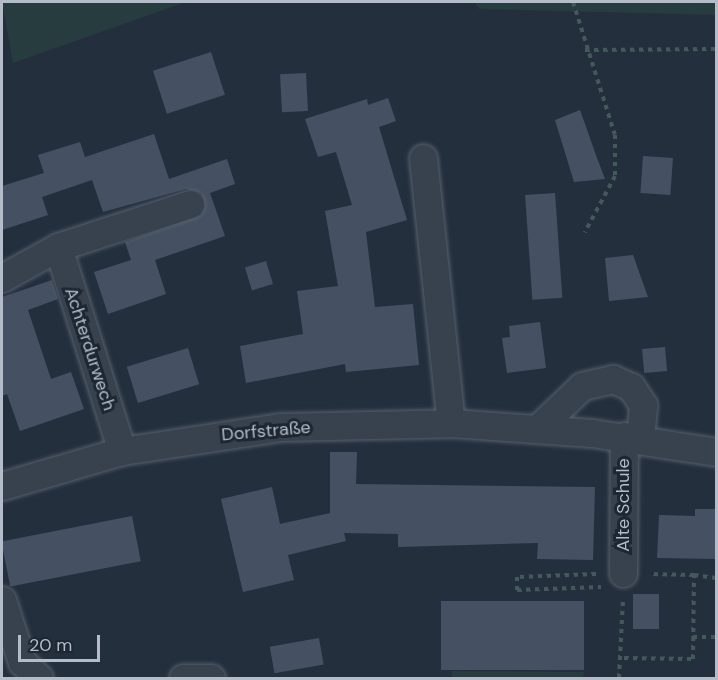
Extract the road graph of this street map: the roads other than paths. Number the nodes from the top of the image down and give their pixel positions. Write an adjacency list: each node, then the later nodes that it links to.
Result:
1 (423, 158): 5 (street)
2 (190, 204): 3 (street)
3 (58, 248): 4 (street); 8 (street, Achterdurwech)
4 (2, 278)
5 (451, 423): 6 (street, Dorfstraße); 8 (street, Dorfstraße)
6 (537, 429): 7 (street, Dorfstraße); 7 (street)
7 (632, 437): 9 (street, Dorfstraße); 11 (street, Alte Schule)
8 (122, 451): 10 (street, Dorfstraße)
9 (717, 452)
10 (2, 486)
11 (623, 579)
12 (2, 600): 13 (street)
13 (39, 678)

